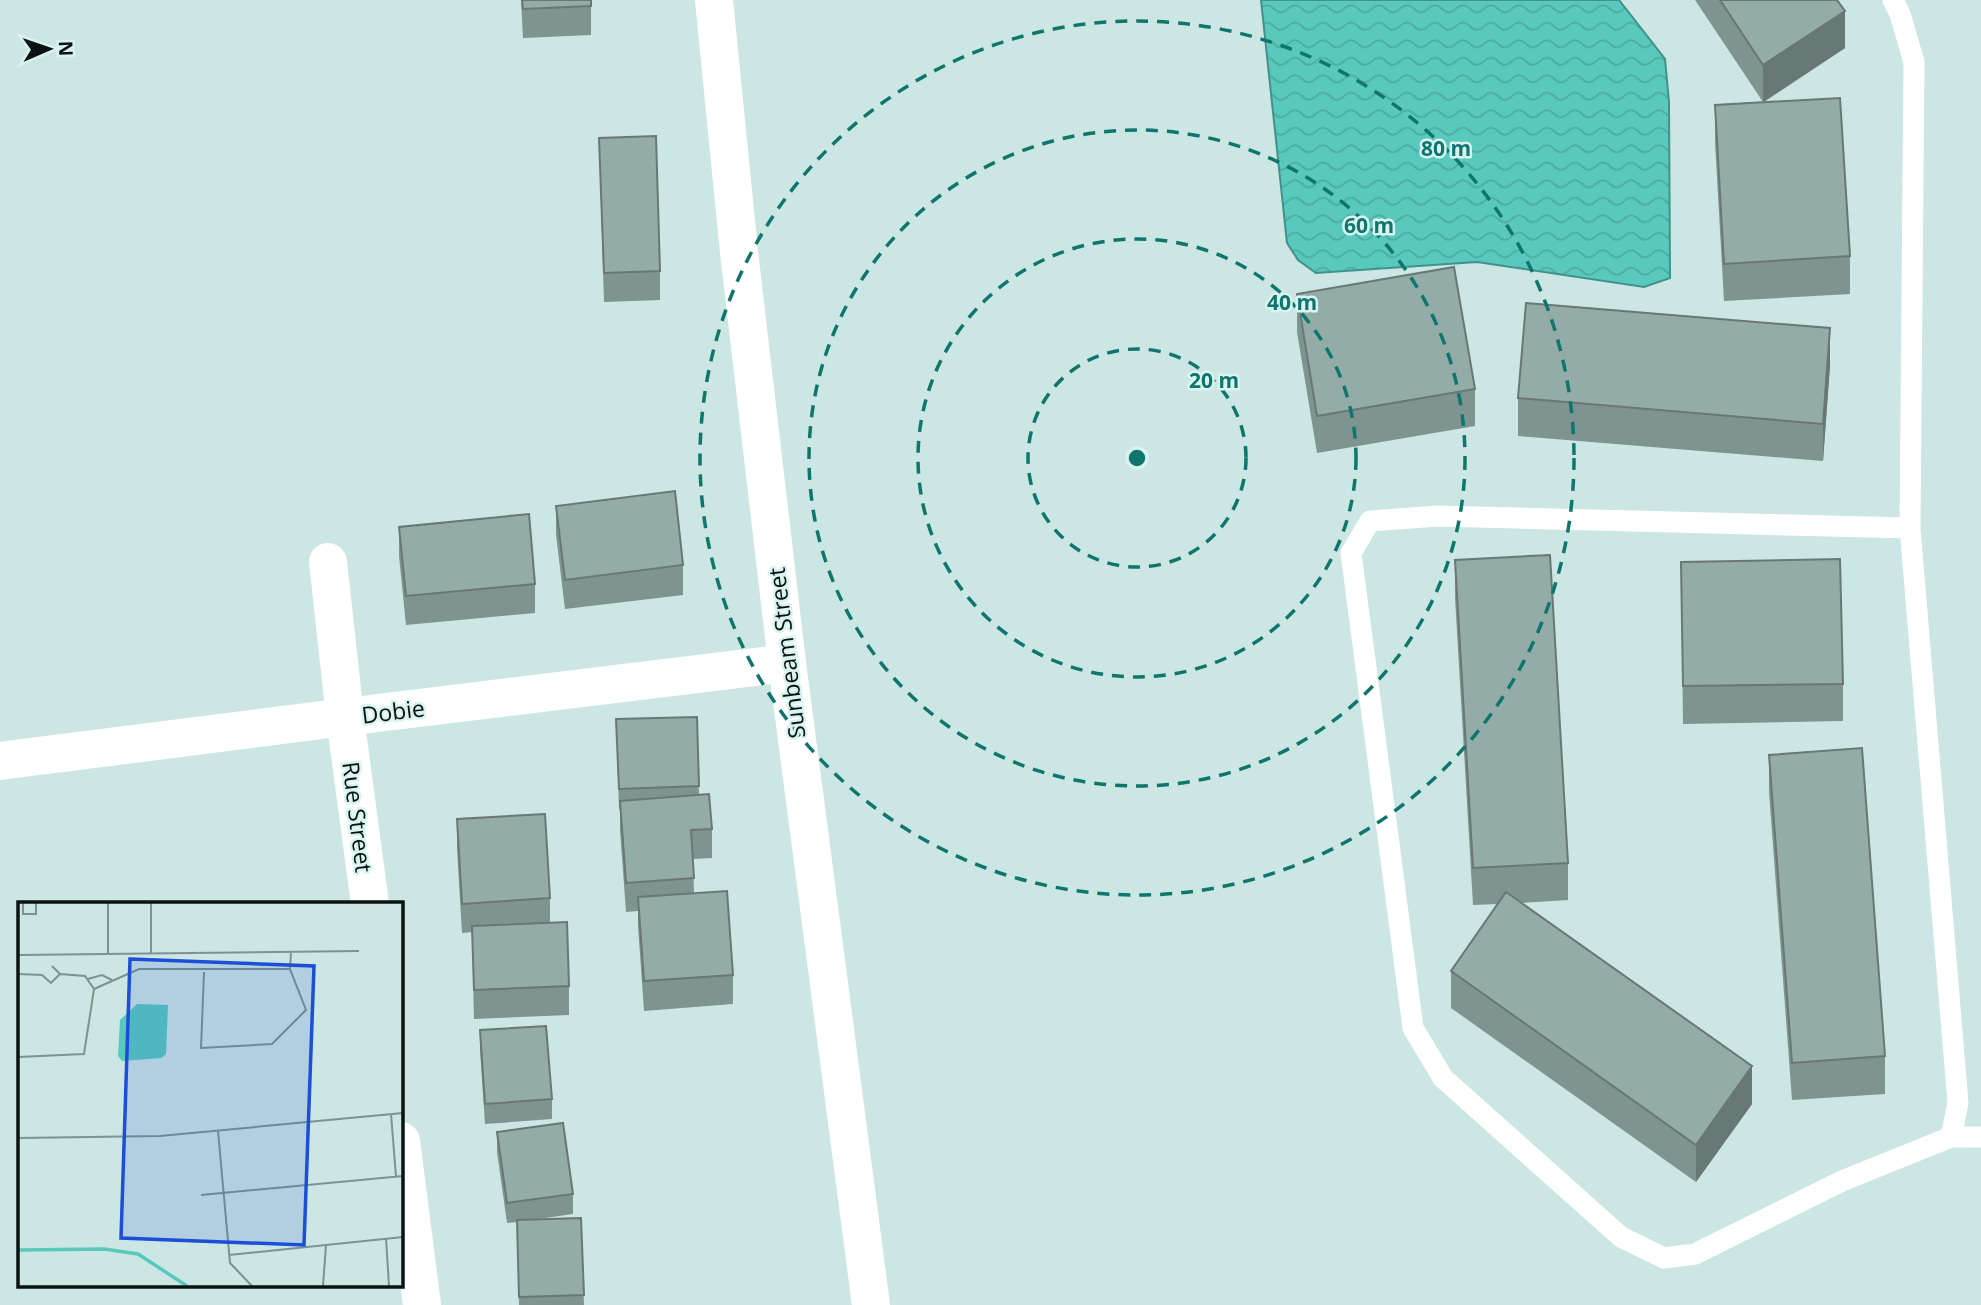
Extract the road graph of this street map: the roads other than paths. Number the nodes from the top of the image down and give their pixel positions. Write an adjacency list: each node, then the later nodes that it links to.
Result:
1 (714, 0): 5 (street, Sunbeam Street)
2 (1893, 0): 3 (lane)
3 (1910, 528): 9 (lane); 9 (lane)
4 (328, 562): 6 (street, Rue Street)
5 (787, 663): 6 (street, Dobie); 13 (street, Sunbeam Street)
6 (345, 716): 7 (street, Dobie); 8 (street, Rue Street)
7 (0, 761)
8 (370, 902)
9 (1951, 1137): 10 (lane)
10 (1981, 1137)
11 (402, 1148): 12 (street)
12 (422, 1305)
13 (871, 1305)

